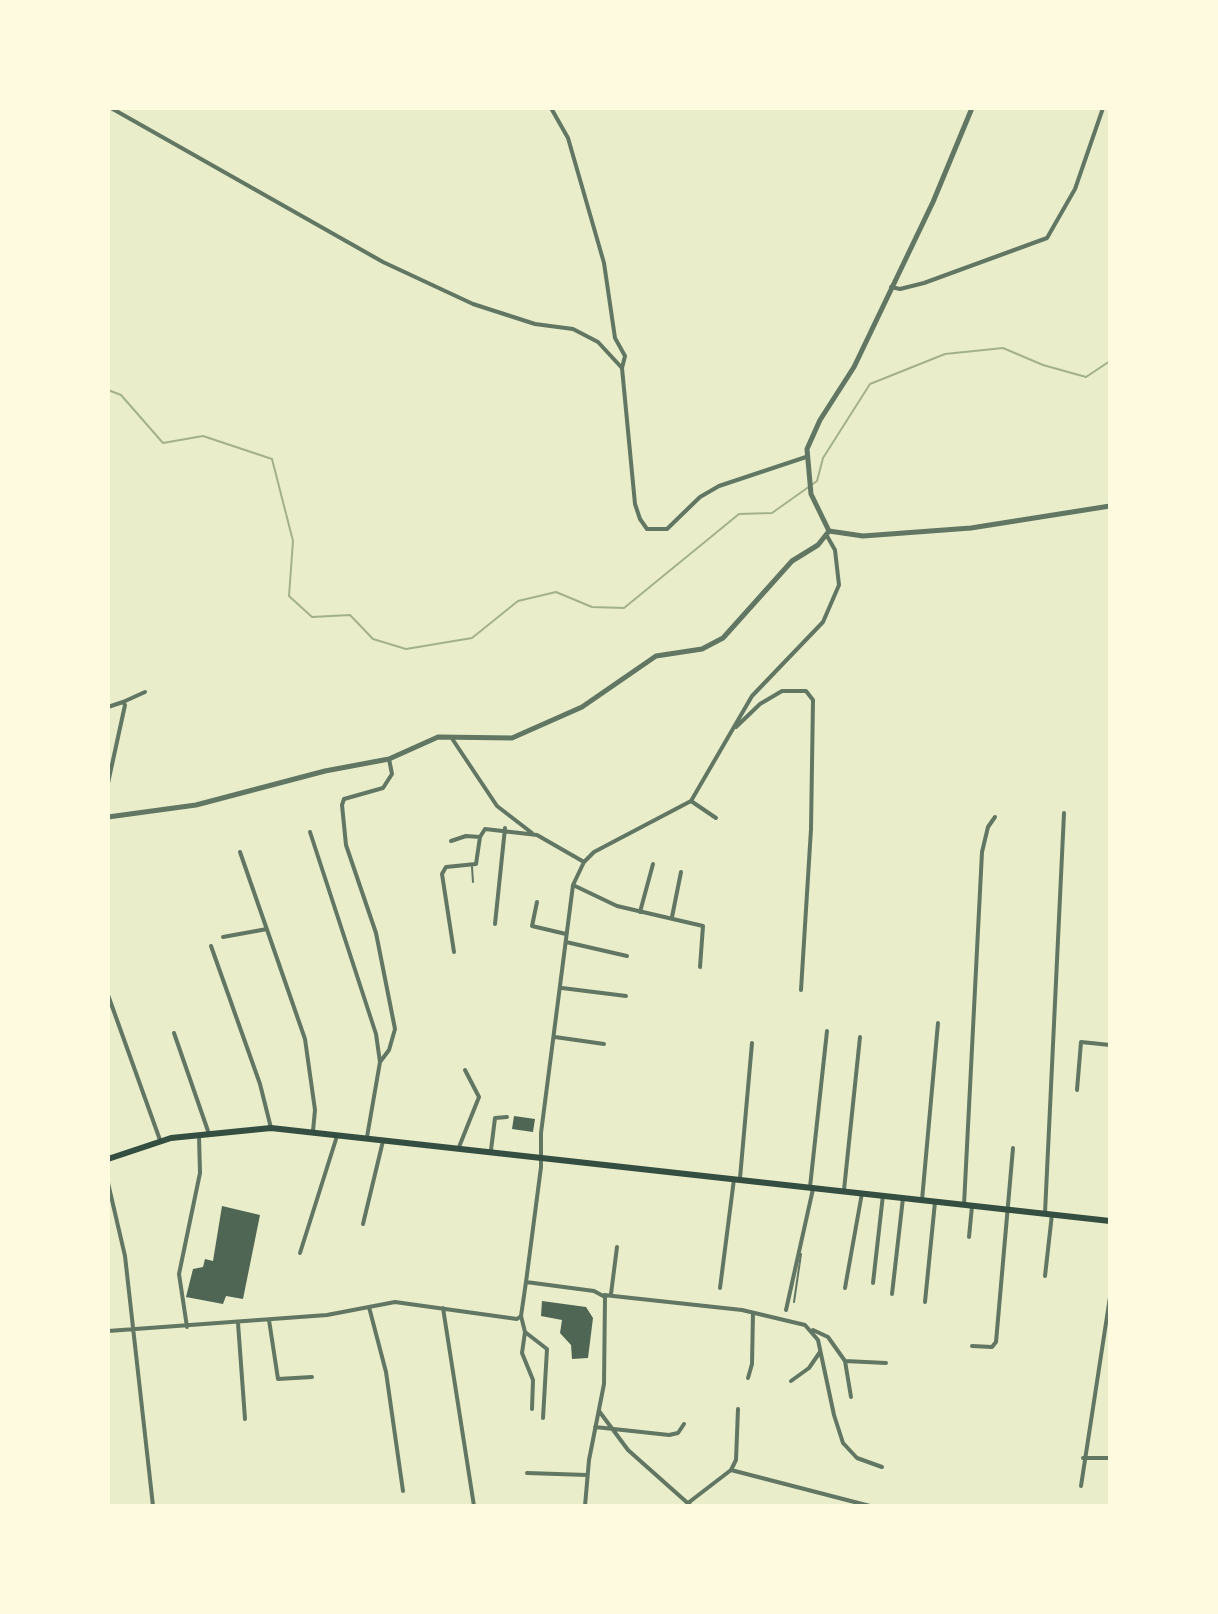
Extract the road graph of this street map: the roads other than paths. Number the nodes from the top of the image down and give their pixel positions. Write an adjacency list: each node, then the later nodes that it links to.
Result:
1 (111, 108): 6 (street)
2 (551, 108): 6 (street)
3 (972, 108): 5 (street)
4 (1103, 108): 5 (street)
5 (891, 287): 7 (street)
6 (622, 368): 7 (street)
7 (806, 460): 9 (street)
8 (1110, 506): 9 (street)
9 (828, 533): 13 (street); 14 (street)
10 (145, 692): 11 (street)
11 (123, 702): 12 (street); 16 (street)
12 (108, 707)
13 (735, 727): 17 (street); 47 (street)
14 (450, 735): 15 (street); 24 (street)
15 (389, 759): 19 (street); 58 (street)
16 (108, 783)
17 (691, 801): 21 (street); 28 (street)
18 (1064, 813): 86 (street)
19 (108, 817)
20 (995, 817): 84 (street)
21 (716, 818)
22 (505, 828): 24 (street); 25 (street); 37 (street)
23 (310, 832): 58 (street)
24 (532, 833): 28 (street)
25 (480, 837): 26 (street); 30 (street)
26 (451, 841)
27 (240, 852): 38 (street)
28 (584, 862): 33 (street)
29 (653, 864): 35 (street)
30 (472, 867): 32 (lane); 43 (street)
31 (681, 872): 36 (street)
32 (473, 882)
33 (573, 885): 35 (street); 39 (street)
34 (537, 902): 39 (street)
35 (640, 912): 36 (street)
36 (672, 918): 45 (street)
37 (495, 924)
38 (267, 929): 40 (street); 64 (street)
39 (566, 934): 41 (street)
40 (223, 937)
41 (566, 942): 44 (street); 46 (street)
42 (211, 946): 62 (street)
43 (454, 952)
44 (627, 956)
45 (700, 967)
46 (562, 988): 49 (street); 53 (street)
47 (801, 990)
48 (108, 995): 69 (street)
49 (626, 996)
50 (938, 1023): 82 (street)
51 (827, 1031): 77 (street)
52 (174, 1033): 63 (street)
53 (555, 1037): 56 (street); 73 (street)
54 (860, 1037): 78 (street)
55 (752, 1043): 75 (street)
56 (604, 1044)
57 (1110, 1045): 60 (street)
58 (380, 1062): 67 (street)
59 (465, 1070): 70 (street)
60 (1077, 1090)
61 (507, 1117): 72 (street)
62 (271, 1128): 63 (main road); 64 (main road)
63 (208, 1131): 65 (main road)
64 (313, 1131): 66 (main road)
65 (199, 1133): 69 (main road); 111 (street)
66 (337, 1134): 67 (main road); 91 (street)
67 (367, 1137): 68 (main road)
68 (383, 1139): 70 (main road); 88 (street)
69 (160, 1140): 74 (main road)
70 (459, 1147): 72 (main road)
71 (1013, 1148): 85 (street)
72 (491, 1150): 73 (main road)
73 (540, 1155): 75 (main road); 94 (street)
74 (108, 1159)
75 (737, 1178): 77 (main road); 96 (street)
76 (108, 1183): 112 (street)
77 (811, 1187): 78 (main road); 92 (street)
78 (844, 1190): 79 (main road)
79 (862, 1193): 80 (main road); 97 (street)
80 (883, 1195): 81 (main road); 95 (street)
81 (903, 1198): 82 (main road); 99 (street)
82 (922, 1200): 83 (main road)
83 (935, 1202): 84 (main road); 103 (street)
84 (968, 1205): 85 (main road); 89 (street)
85 (1010, 1209): 86 (main road); 116 (street)
86 (1048, 1214): 87 (main road); 93 (street)
87 (1110, 1221)
88 (363, 1224)
89 (969, 1237)
90 (617, 1247): 98 (street)
91 (300, 1253)
92 (800, 1253): 102 (lane); 106 (street)
93 (1045, 1276)
94 (526, 1282): 100 (street); 108 (street)
95 (873, 1283)
96 (720, 1288)
97 (845, 1288)
98 (611, 1294): 100 (street); 107 (street)
99 (892, 1294)
100 (604, 1295): 126 (street)
101 (1110, 1297): 132 (street)
102 (794, 1302)
103 (925, 1302)
104 (369, 1307): 105 (street); 109 (street); 139 (street)
105 (443, 1308): 108 (street); 143 (street)
106 (786, 1310)
107 (753, 1312): 113 (street); 121 (street)
108 (521, 1316): 115 (street)
109 (269, 1320): 110 (street); 120 (street)
110 (238, 1323): 111 (street); 128 (street)
111 (187, 1327): 112 (street)
112 (131, 1330): 114 (street); 142 (street)
113 (813, 1330): 117 (street); 118 (street)
114 (108, 1331)
115 (525, 1332): 124 (street); 127 (street)
116 (972, 1346)
117 (821, 1350): 122 (street); 134 (street)
118 (845, 1361): 119 (street); 123 (street)
119 (886, 1363)
120 (312, 1377)
121 (748, 1378)
122 (791, 1381)
123 (851, 1397)
124 (532, 1409)
125 (738, 1409): 135 (street)
126 (599, 1411): 130 (street); 131 (street)
127 (543, 1418)
128 (245, 1419)
129 (684, 1424): 131 (street)
130 (595, 1427): 131 (street); 137 (street)
131 (610, 1428): 140 (street)
132 (1083, 1458): 133 (street); 138 (street)
133 (1110, 1458)
134 (882, 1467)
135 (731, 1470): 140 (street); 141 (street)
136 (527, 1473): 137 (street)
137 (587, 1475): 144 (street)
138 (1081, 1486)
139 (403, 1491)
140 (689, 1504)
141 (863, 1505): 145 (street)
142 (153, 1506)
143 (474, 1506)
144 (585, 1506)
145 (870, 1506)

